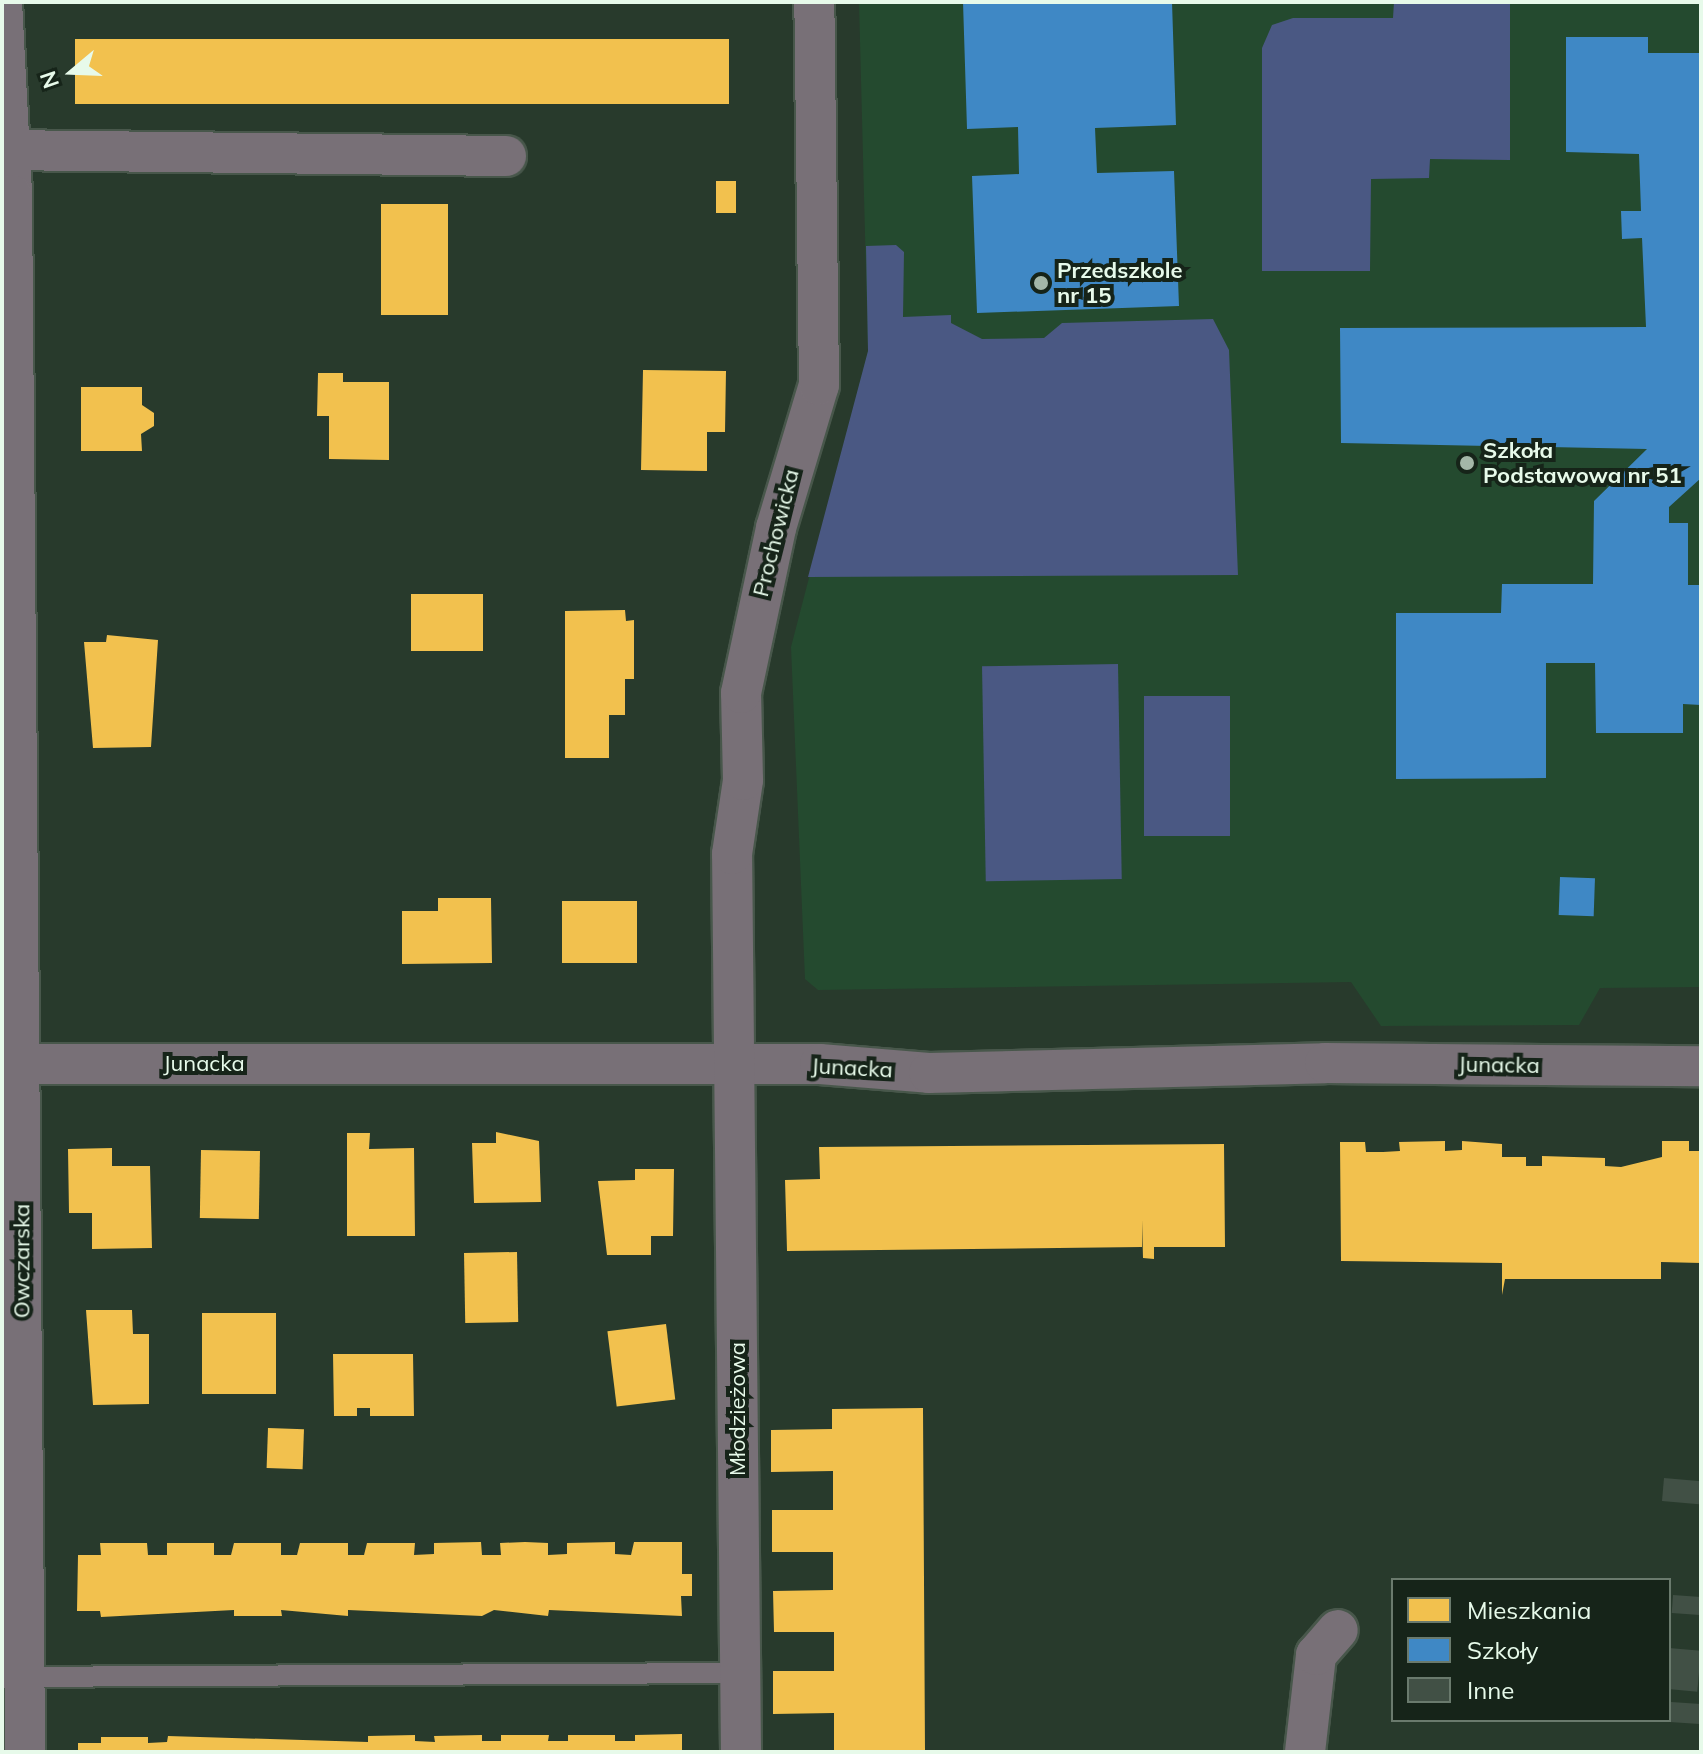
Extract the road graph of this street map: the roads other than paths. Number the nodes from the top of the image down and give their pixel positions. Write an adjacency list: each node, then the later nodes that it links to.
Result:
1 (2, 2): 3 (street, Owczarska)
2 (814, 2): 7 (street, Prochowicka)
3 (5, 150): 4 (street); 5 (street, Owczarska)
4 (506, 156)
5 (9, 531): 6 (street, Owczarska)
6 (11, 1064): 7 (street, Junacka); 11 (street, Owczarska)
7 (736, 1065): 8 (street, Junacka); 10 (street, Młodzieżowa)
8 (1701, 1066)
9 (1338, 1630): 14 (street)
10 (740, 1673): 11 (lane); 13 (street, Młodzieżowa)
11 (13, 1676): 12 (street, Owczarska)
12 (25, 1752)
13 (741, 1752)
14 (1305, 1752)

